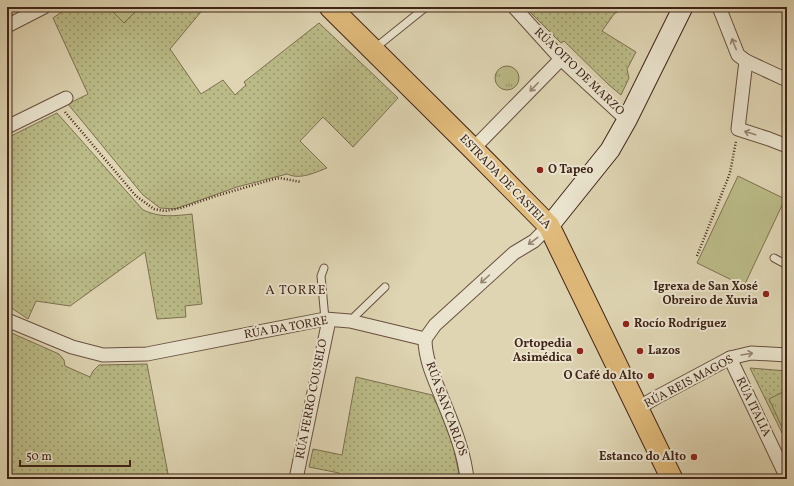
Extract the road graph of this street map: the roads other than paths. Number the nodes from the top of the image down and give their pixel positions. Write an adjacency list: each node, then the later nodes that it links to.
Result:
1 (44, 7): 7 (street)
2 (426, 7): 8 (lane)
3 (514, 7): 9 (street, RÚA OITO DE MARZO)
4 (683, 7): 13 (street)
5 (719, 7): 10 (street, one-way to 5)
6 (337, 9): 8 (main road, ESTRADA DE CASTELA)
7 (7, 26)
8 (373, 49): 16 (main road, ESTRADA DE CASTELA)
9 (561, 58): 13 (street, RÚA OITO DE MARZO); 16 (street, one-way to 16)
10 (746, 61): 11 (street); 15 (street, one-way to 10)
11 (787, 80)
12 (62, 100): 14 (street)
13 (628, 120): 17 (street)
14 (7, 127)
15 (787, 146)
16 (473, 149): 17 (main road, ESTRADA DE CASTELA)
17 (549, 226): 25 (street, one-way to 25); 28 (main road, ESTRADA DE CASTELA)
18 (774, 258): 19 (lane)
19 (787, 265)
20 (324, 268): 22 (lane)
21 (385, 287): 24 (lane)
22 (327, 319): 23 (street, RÚA DA TORRE); 24 (street, RÚA DA TORRE); 30 (street, RÚA FERRO COUSELO)
23 (7, 320)
24 (350, 321): 25 (street, RÚA DA TORRE)
25 (425, 340): 31 (street, RÚA SAN CARLOS)
26 (787, 354): 27 (street, RÚA REIS MAGOS, one-way to 26)
27 (730, 358): 28 (street, RÚA REIS MAGOS); 29 (street, RÚA ITALIA)
28 (638, 408): 32 (main road, ESTRADA DE CASTELA)
29 (787, 478)
30 (296, 479)
31 (467, 479)
32 (672, 479)

